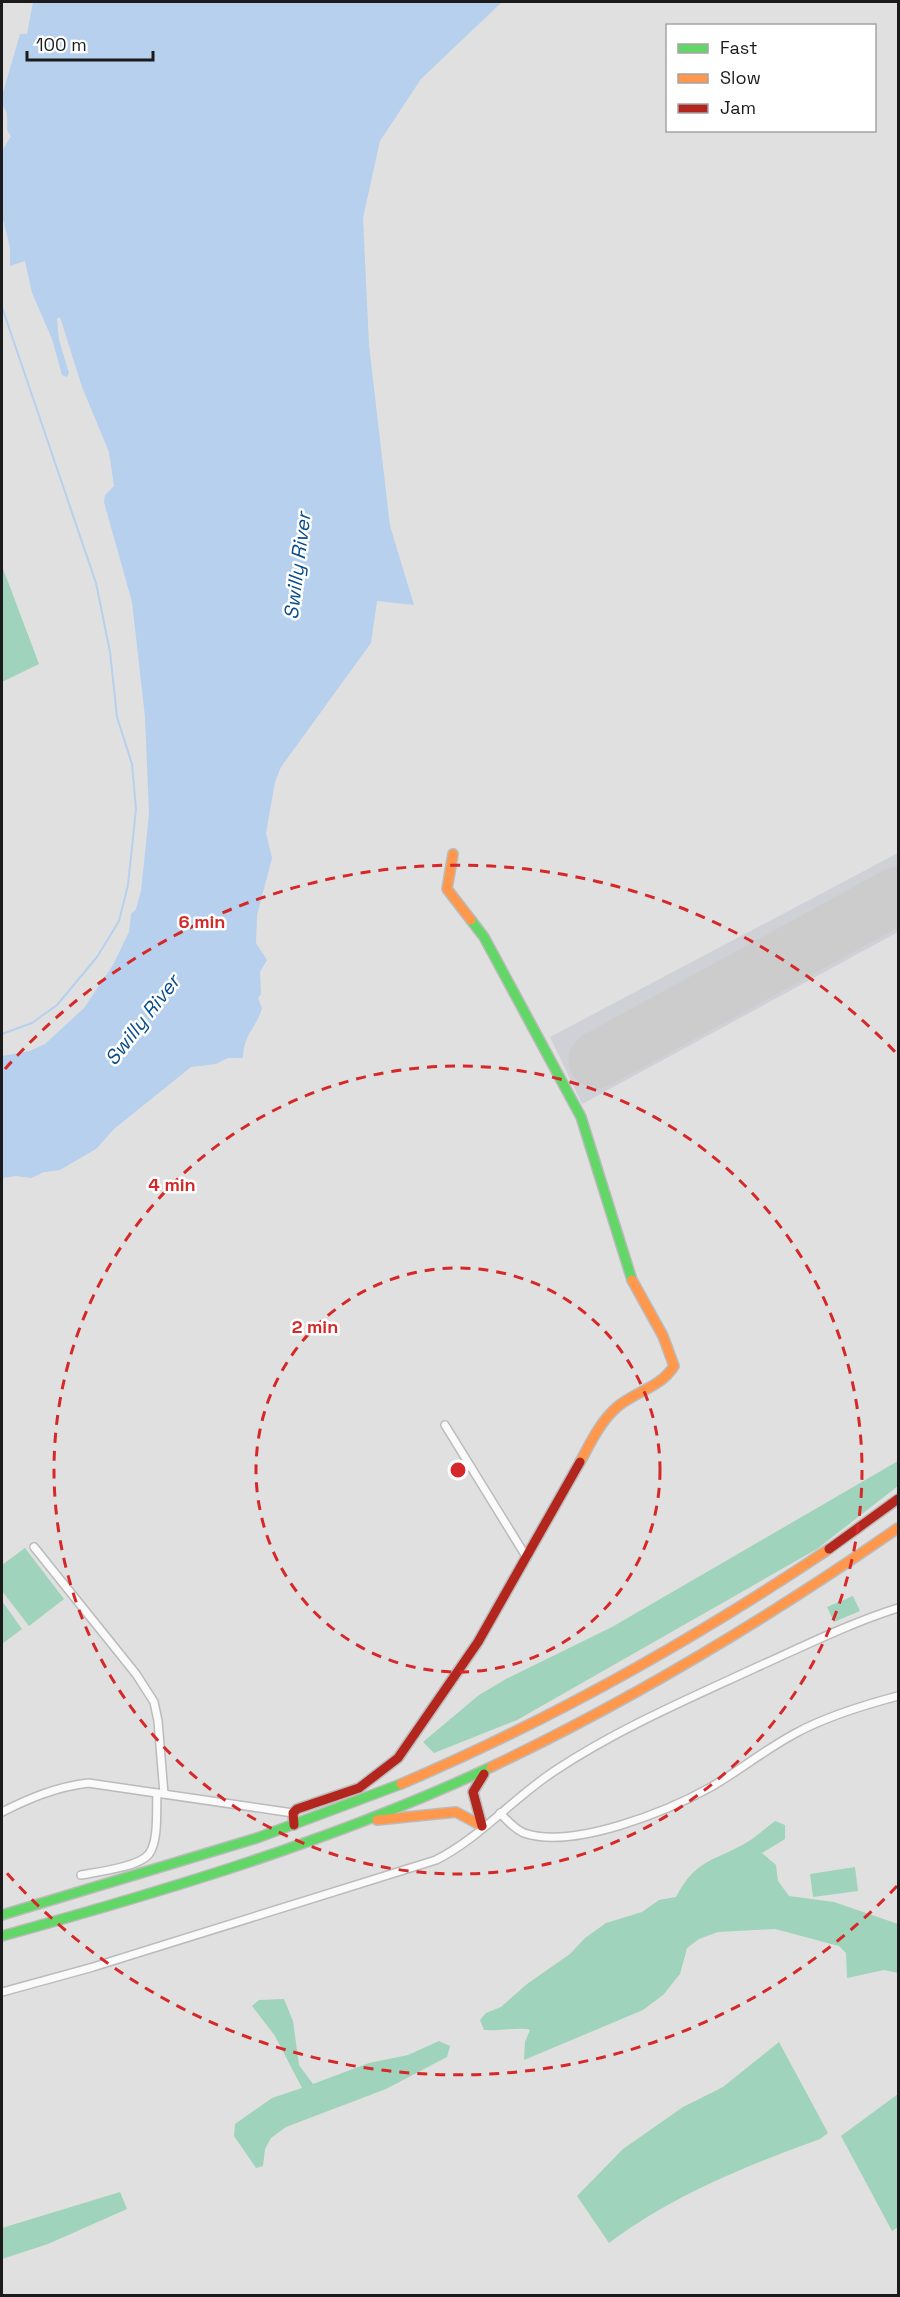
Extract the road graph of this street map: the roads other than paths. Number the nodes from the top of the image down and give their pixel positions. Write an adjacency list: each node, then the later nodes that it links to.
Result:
1 (453, 854): 6 (main road)
2 (446, 1425): 6 (street)
3 (898, 1499): 15 (main road)
4 (898, 1528): 9 (main road)
5 (34, 1547): 10 (street)
6 (527, 1558): 12 (main road)
7 (898, 1608): 13 (street)
8 (898, 1696): 13 (street)
9 (493, 1766): 14 (main road); 16 (main road)
10 (161, 1794): 11 (street); 12 (street); 17 (street)
11 (2, 1812)
12 (293, 1813): 15 (main road)
13 (500, 1813): 16 (street)
14 (364, 1821): 16 (main road); 19 (main road)
15 (294, 1826): 18 (main road)
16 (482, 1826): 20 (street)
17 (81, 1875)
18 (2, 1915)
19 (2, 1936)
20 (2, 1992)

